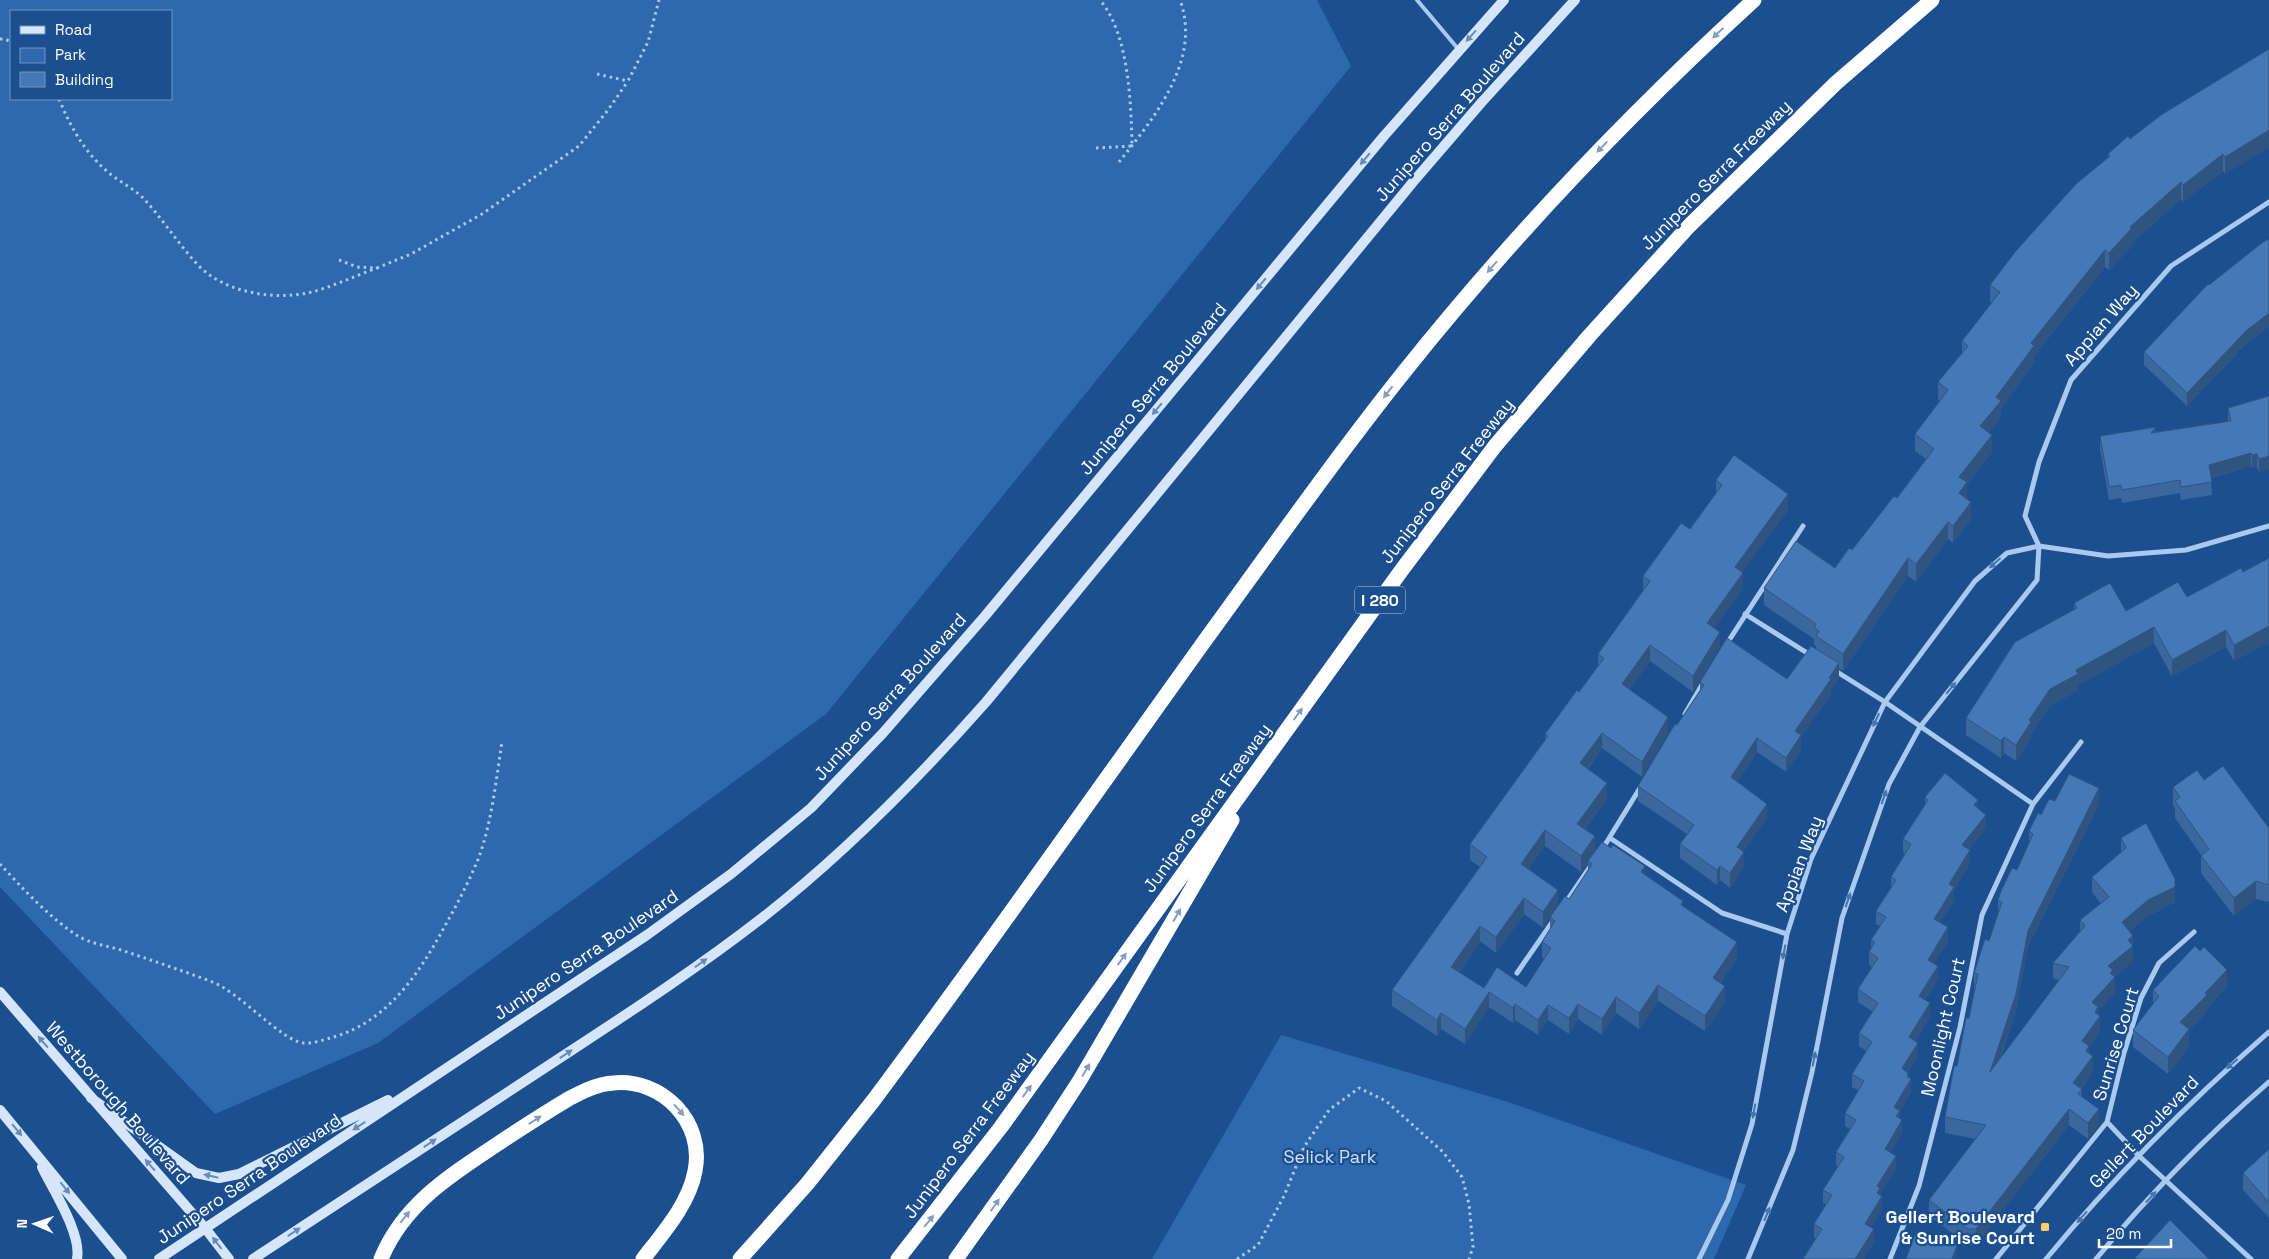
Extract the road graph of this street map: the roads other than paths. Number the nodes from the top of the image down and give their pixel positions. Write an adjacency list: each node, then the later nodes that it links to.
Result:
1 (1417, 0): 6 (lane)
2 (1504, 0): 6 (main road, Junipero Serra Boulevard, one-way to 6)
3 (1575, 0): 46 (main road, Junipero Serra Boulevard, one-way to 3)
4 (1754, 0): 49 (highway, one-way to 49)
5 (1932, 0): 20 (highway, Junipero Serra Freeway / I 280, one-way to 5)
6 (1459, 50): 33 (main road, Junipero Serra Boulevard, one-way to 33)
7 (2269, 202): 10 (street, Appian Way)
8 (1803, 526): 11 (street)
9 (2269, 526): 10 (street)
10 (2039, 546): 16 (street, Appian Way, one-way to 16); 18 (street, Appian Way, one-way to 10)
11 (1744, 614): 12 (street); 13 (street)
12 (1725, 647)
13 (1819, 660)
14 (1827, 666): 16 (street)
15 (1705, 680): 17 (street)
16 (1885, 702): 18 (street); 29 (street, Appian Way, one-way to 29)
17 (1680, 722)
18 (1920, 726): 22 (street); 53 (street, Appian Way, one-way to 18)
19 (2081, 742): 22 (street, Moonlight Court)
20 (1276, 744): 50 (highway, Junipero Serra Freeway / I 280, one-way to 20); 51 (highway, one-way to 20)
21 (1645, 780): 23 (street)
22 (2033, 804): 54 (street, Moonlight Court)
23 (1610, 838): 24 (street); 29 (street)
24 (1599, 854)
25 (1594, 862): 26 (street)
26 (1561, 910)
27 (1555, 918): 30 (street)
28 (2194, 932): 37 (street, Sunrise Court)
29 (1787, 934): 52 (street, Appian Way, one-way to 52)
30 (1517, 973)
31 (0, 992): 35 (main road, Westborough Boulevard, one-way to 31)
32 (2269, 1032): 39 (street, Gellert Boulevard, one-way to 39)
33 (429, 1079): 35 (main road, one-way to 35); 41 (main road, Junipero Serra Boulevard, one-way to 41)
34 (2269, 1082): 40 (street)
35 (91, 1098): 41 (main road, Westborough Boulevard, one-way to 35)
36 (0, 1110): 38 (main road, one-way to 38)
37 (2107, 1122): 39 (street, Sunrise Court); 55 (street, Sunrise Court)
38 (34, 1151): 42 (main road); 43 (main road, one-way to 43)
39 (2138, 1155): 40 (street, Sunrise Court); 56 (street, Gellert Boulevard, one-way to 56)
40 (2166, 1181): 57 (street, one-way to 40); 58 (street, Sunrise Court)
41 (205, 1228): 44 (main road, Junipero Serra Boulevard); 45 (main road, Westborough Boulevard, one-way to 41)
42 (77, 1259)
43 (122, 1259)
44 (159, 1259)
45 (229, 1259)
46 (253, 1259)
47 (381, 1259): 48 (highway, one-way to 48)
48 (643, 1259)
49 (740, 1259)
50 (898, 1259)
51 (956, 1259)
52 (1699, 1259)
53 (1748, 1259)
54 (1890, 1259)
55 (1996, 1259)
56 (2046, 1259)
57 (2096, 1259)
58 (2252, 1259)

